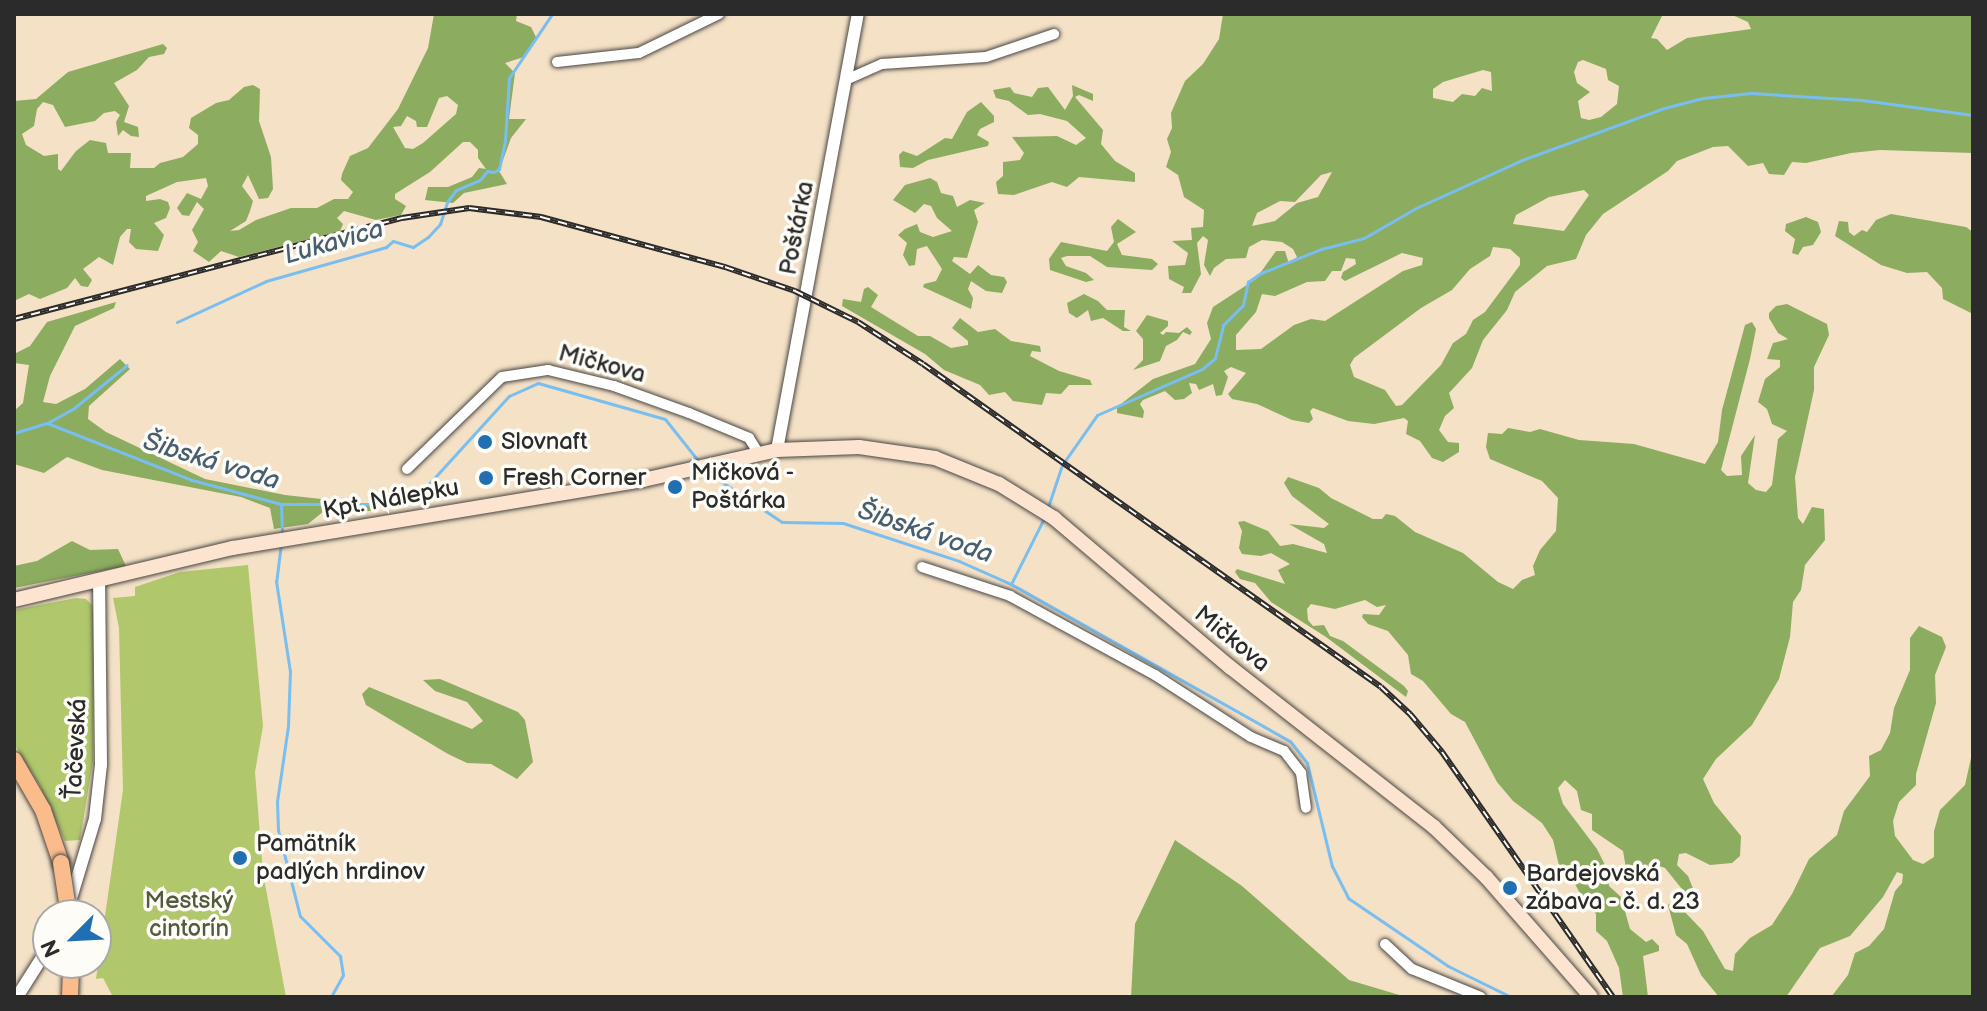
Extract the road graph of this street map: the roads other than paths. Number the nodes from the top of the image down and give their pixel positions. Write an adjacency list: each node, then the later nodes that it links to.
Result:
1 (719, 14): 4 (street)
2 (858, 14): 5 (street, Poštárka)
3 (1054, 34): 5 (street)
4 (557, 62)
5 (848, 79): 6 (street, Poštárka)
6 (777, 450): 7 (main road, Kpt. Nálepku); 20 (main road, Mičkova)
7 (759, 454): 8 (street, Mičkova); 10 (main road, Kpt. Nálepku)
8 (407, 469)
9 (922, 567): 13 (street)
10 (99, 581): 11 (main road, Kpt. Nálepku); 15 (street, Ťačevská)
11 (14, 600)
12 (14, 760): 14 (main road, bridge)
13 (1306, 808)
14 (64, 899)
15 (71, 899)
16 (1385, 944): 19 (street)
17 (32, 973): 18 (street)
18 (17, 997)
19 (1481, 997)
20 (1591, 997)

